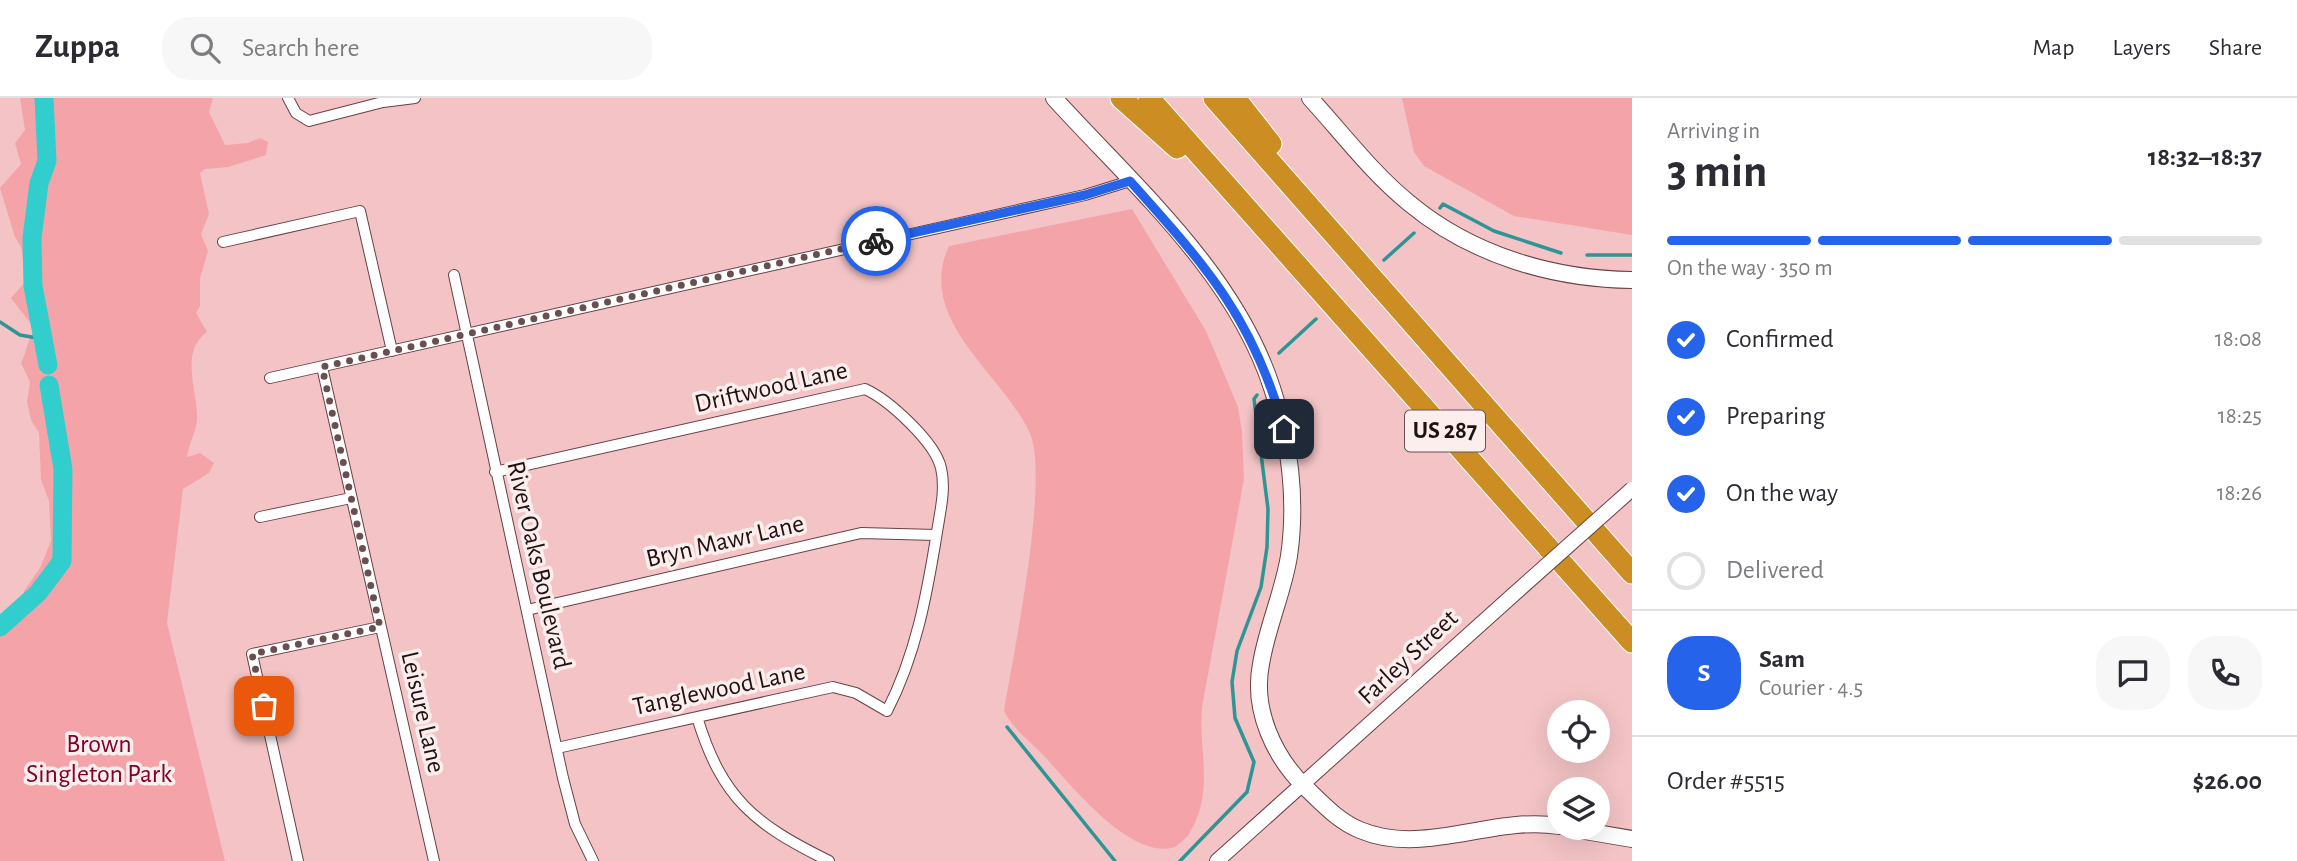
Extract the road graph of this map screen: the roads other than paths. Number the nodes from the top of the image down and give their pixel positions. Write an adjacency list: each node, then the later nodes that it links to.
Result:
1 (288, 98): 9 (street)
2 (415, 98): 9 (street)
3 (1054, 98): 10 (main road)
4 (1121, 98): 11 (highway)
5 (1149, 98): 11 (highway, US 287)
6 (1214, 98): 12 (highway, US 287)
7 (1236, 98): 12 (highway)
8 (1310, 98): 15 (main road)
9 (379, 101)
10 (1130, 181): 16 (street); 32 (main road)
11 (1258, 220): 28 (highway, US 287)
12 (1330, 232): 25 (highway, US 287)
13 (223, 242): 17 (street)
14 (453, 275): 16 (street, River Oaks Boulevard)
15 (1632, 280)
16 (468, 333): 17 (street); 20 (street, River Oaks Boulevard)
17 (392, 351): 18 (street)
18 (322, 367): 19 (street); 22 (street, Leisure Lane)
19 (270, 378)
20 (495, 472): 24 (street, Driftwood Lane); 26 (street, River Oaks Boulevard)
21 (1632, 489): 32 (street, Farley Street, bridge)
22 (351, 498): 23 (street); 27 (street, Leisure Lane)
23 (260, 517)
24 (936, 535): 26 (street, Bryn Mawr Lane); 29 (street, Driftwood Lane)
25 (1632, 573)
26 (527, 610): 31 (street, River Oaks Boulevard)
27 (380, 627): 36 (street); 37 (street, Leisure Lane)
28 (1632, 642)
29 (887, 711): 30 (street, Tanglewood Lane)
30 (697, 717): 31 (street, Tanglewood Lane); 39 (street)
31 (557, 748): 38 (street, River Oaks Boulevard)
32 (1304, 786): 33 (main road); 40 (street, Farley Street)
33 (1547, 826)
34 (1610, 835): 35 (main road)
35 (1632, 839)
36 (298, 861)
37 (434, 861)
38 (593, 861)
39 (829, 861)
40 (1217, 861)

